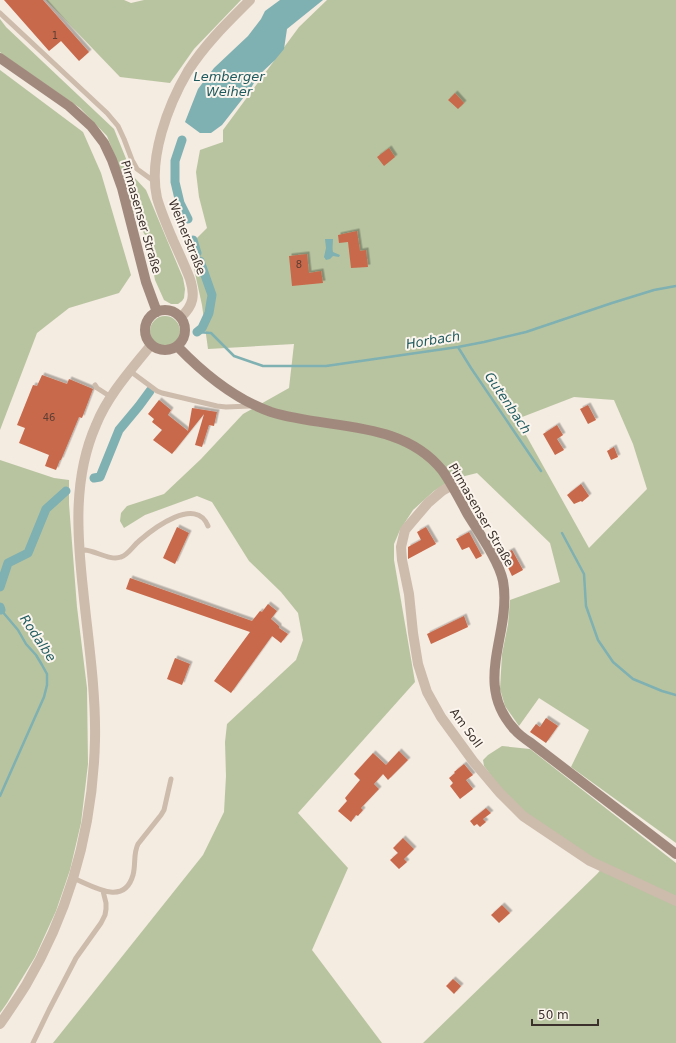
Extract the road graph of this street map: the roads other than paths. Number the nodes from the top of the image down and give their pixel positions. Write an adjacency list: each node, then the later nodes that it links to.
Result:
1 (250, 0): 4 (street, Weiherstraße)
2 (0, 13): 4 (lane)
3 (0, 58): 5 (main road, Pirmasenser Straße)
4 (155, 182): 6 (street, Weiherstraße)
5 (157, 312): 6 (main road); 7 (main road)
6 (181, 317): 8 (main road)
7 (151, 345): 8 (main road); 9 (street)
8 (178, 346): 12 (main road, Pirmasenser Straße)
9 (130, 371): 11 (street); 12 (lane, Pirmasenser Straße)
10 (95, 385): 11 (lane)
11 (111, 397): 15 (street)
12 (255, 406): 13 (main road, Pirmasenser Straße)
13 (451, 486): 17 (main road, Pirmasenser Straße); 20 (street, Am Soll)
14 (208, 526): 15 (lane)
15 (79, 551): 18 (street)
16 (171, 779): 19 (lane)
17 (676, 854)
18 (73, 878): 19 (lane); 21 (street)
19 (103, 891): 22 (lane)
20 (676, 901)
21 (0, 1024)
22 (33, 1043)

